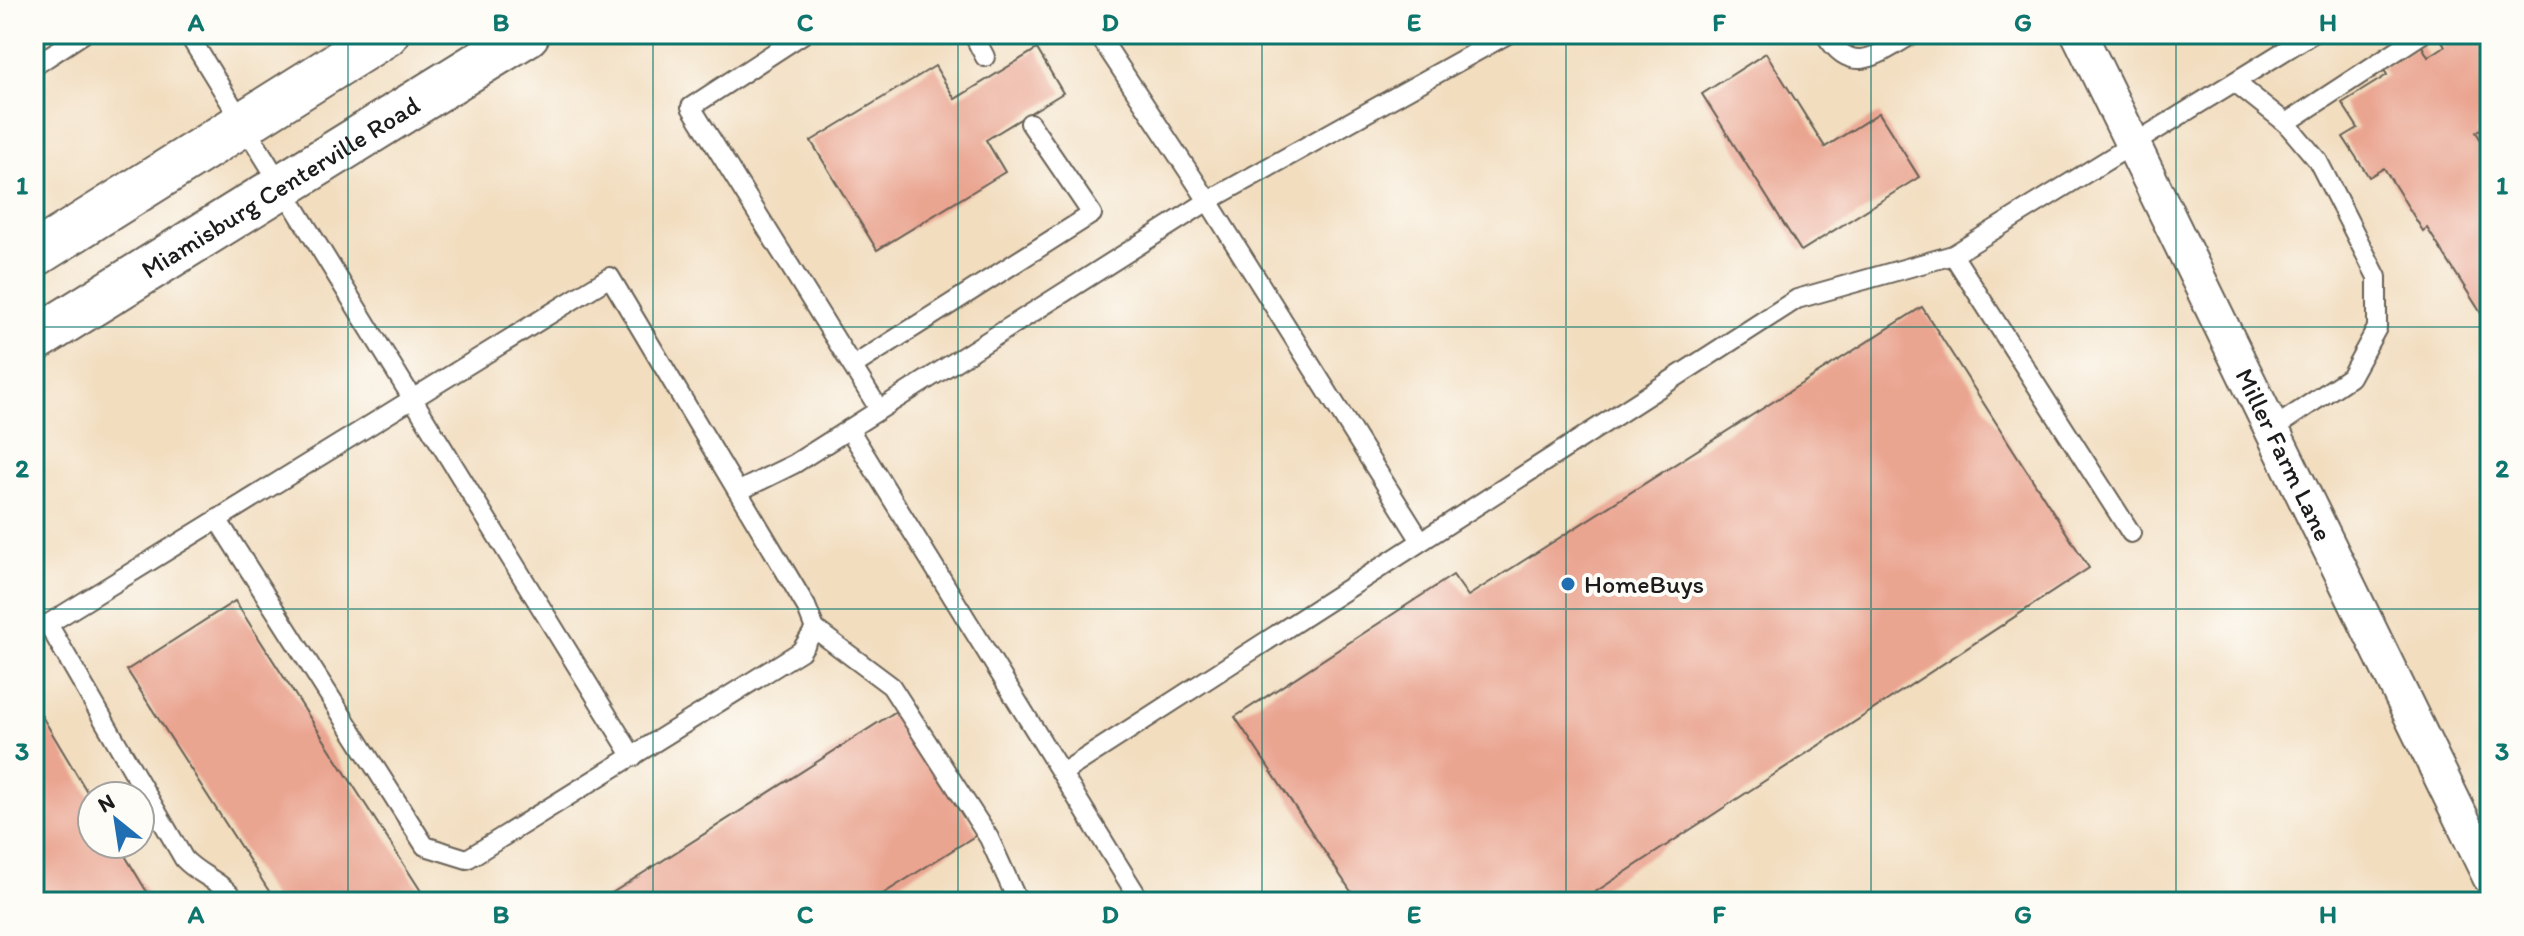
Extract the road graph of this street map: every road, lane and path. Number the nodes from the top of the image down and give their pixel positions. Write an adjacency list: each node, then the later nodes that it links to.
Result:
1 (83, 34): 15 (lane)
2 (188, 34): 17 (lane)
3 (386, 34): 17 (main road)
4 (527, 34): 21 (main road, Miamisburg Centerville Road)
5 (803, 34): 26 (lane)
6 (973, 34): 14 (lane)
7 (1098, 34): 22 (lane)
8 (1508, 34): 22 (lane)
9 (1825, 34): 10 (lane)
10 (1913, 34)
11 (2079, 34): 20 (street, Miller Farm Lane)
12 (2312, 34): 16 (lane)
13 (2422, 34): 19 (lane)
14 (985, 57)
15 (34, 66)
16 (2236, 83): 19 (lane); 20 (lane)
17 (244, 123): 21 (lane); 23 (main road)
18 (1030, 123): 26 (lane)
19 (2286, 123): 29 (lane)
20 (2134, 145): 24 (lane); 29 (street, Miller Farm Lane)
21 (281, 185): 25 (main road, Miamisburg Centerville Road); 27 (lane)
22 (1208, 201): 28 (lane); 34 (lane)
23 (34, 255)
24 (1953, 255): 33 (lane); 34 (lane)
25 (34, 340)
26 (853, 366): 28 (lane)
27 (412, 399): 31 (lane); 32 (lane); 36 (lane)
28 (879, 409): 30 (lane)
29 (2274, 428): 38 (street, Miller Farm Lane)
30 (849, 429): 31 (lane); 37 (lane)
31 (739, 491): 35 (lane)
32 (217, 519): 36 (lane); 39 (lane)
33 (2131, 533)
34 (1421, 541): 37 (lane)
35 (815, 629): 36 (lane); 40 (lane)
36 (633, 757)
37 (1062, 773): 41 (lane)
38 (2490, 877)
39 (236, 902)
40 (1018, 902)
41 (1141, 902)

